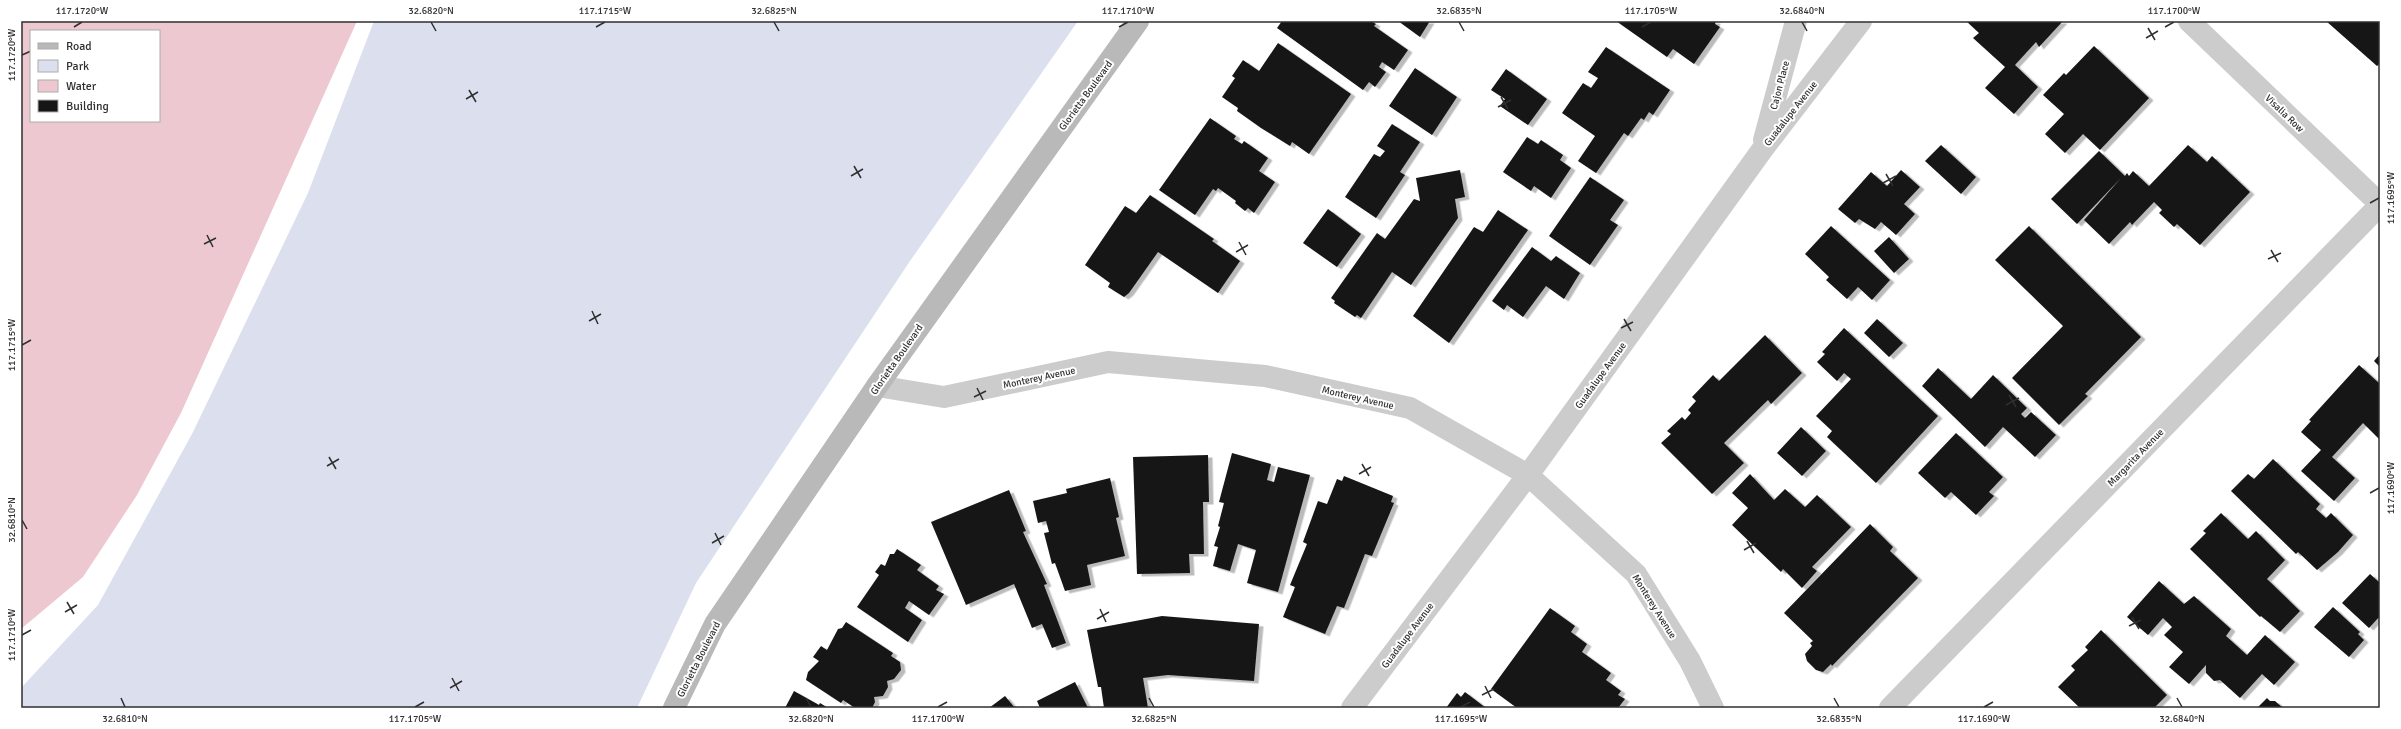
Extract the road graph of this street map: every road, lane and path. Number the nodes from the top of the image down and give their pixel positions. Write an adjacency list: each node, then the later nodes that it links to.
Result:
1 (1138, 21): 7 (street, Glorietta Boulevard)
2 (1796, 21): 5 (street, Cajon Place)
3 (1861, 21): 5 (street, Guadalupe Avenue)
4 (2189, 21): 6 (street, Visalia Row)
5 (1762, 150): 8 (street, Guadalupe Avenue)
6 (2380, 205): 12 (street, Margarita Avenue)
7 (877, 386): 8 (street, Monterey Avenue); 9 (street, Glorietta Boulevard)
8 (1528, 475): 10 (street, Guadalupe Avenue); 11 (street, Monterey Avenue)
9 (674, 708)
10 (1352, 708)
11 (1713, 708)
12 (1890, 708)

